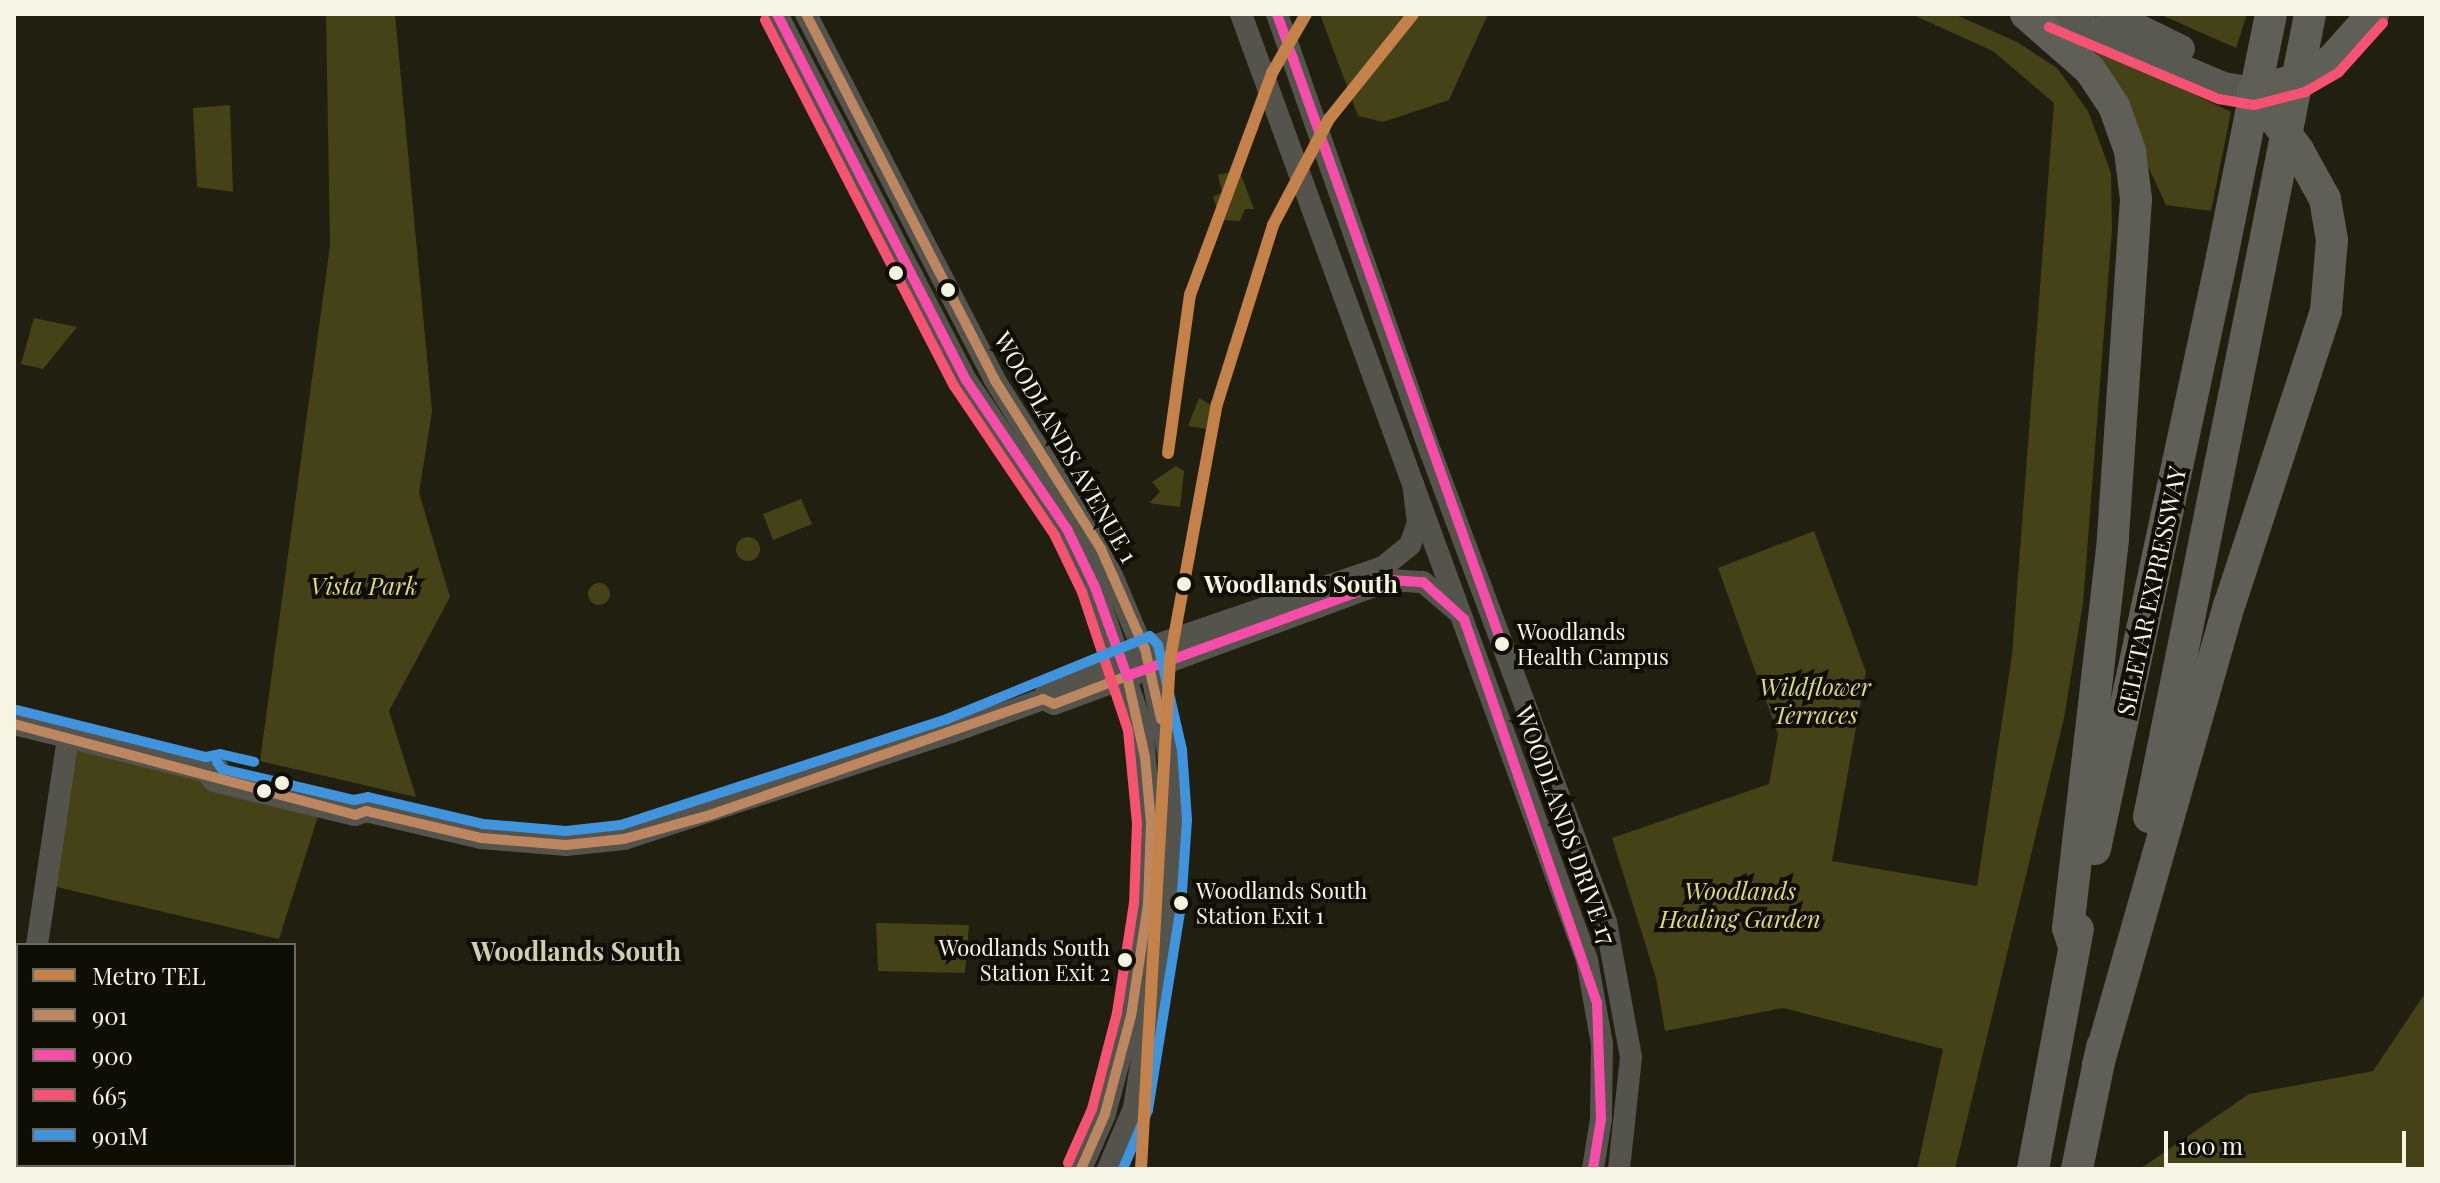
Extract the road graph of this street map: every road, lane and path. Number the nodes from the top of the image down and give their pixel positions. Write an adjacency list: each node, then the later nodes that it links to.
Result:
1 (777, 14): 13 (street, WOODLANDS AVENUE 1)
2 (806, 14): 12 (street, WOODLANDS AVENUE 1)
3 (1241, 14): 14 (street, WOODLANDS DRIVE 17)
4 (1277, 14): 26 (street, WOODLANDS DRIVE 17)
5 (2026, 14): 21 (highway)
6 (2054, 14): 11 (main road)
7 (2110, 14): 11 (main road)
8 (2271, 14): 21 (highway, SELETAR EXPRESSWAY, bridge)
9 (2310, 14): 22 (highway, SELETAR EXPRESSWAY, bridge)
10 (2373, 14): 11 (highway)
11 (2253, 91): 22 (highway)
12 (879, 160): 13 (street); 16 (street, WOODLANDS AVENUE 1)
13 (886, 225): 17 (street, WOODLANDS AVENUE 1)
14 (1413, 484): 15 (street, WOODLANDS DRIVE 17); 16 (street)
15 (1464, 619): 16 (street); 25 (street, WOODLANDS DRIVE 17)
16 (1148, 658): 17 (street); 24 (street, WOODLANDS AVENUE 1)
17 (1124, 668): 19 (street); 23 (street, WOODLANDS AVENUE 1)
18 (14, 724): 19 (street)
19 (68, 738): 20 (street)
20 (37, 943)
21 (2074, 947): 27 (highway, SELETAR EXPRESSWAY)
22 (2098, 1065): 28 (highway, SELETAR EXPRESSWAY)
23 (1081, 1169)
24 (1108, 1169)
25 (1593, 1169)
26 (1619, 1169)
27 (2033, 1169)
28 (2077, 1169)

